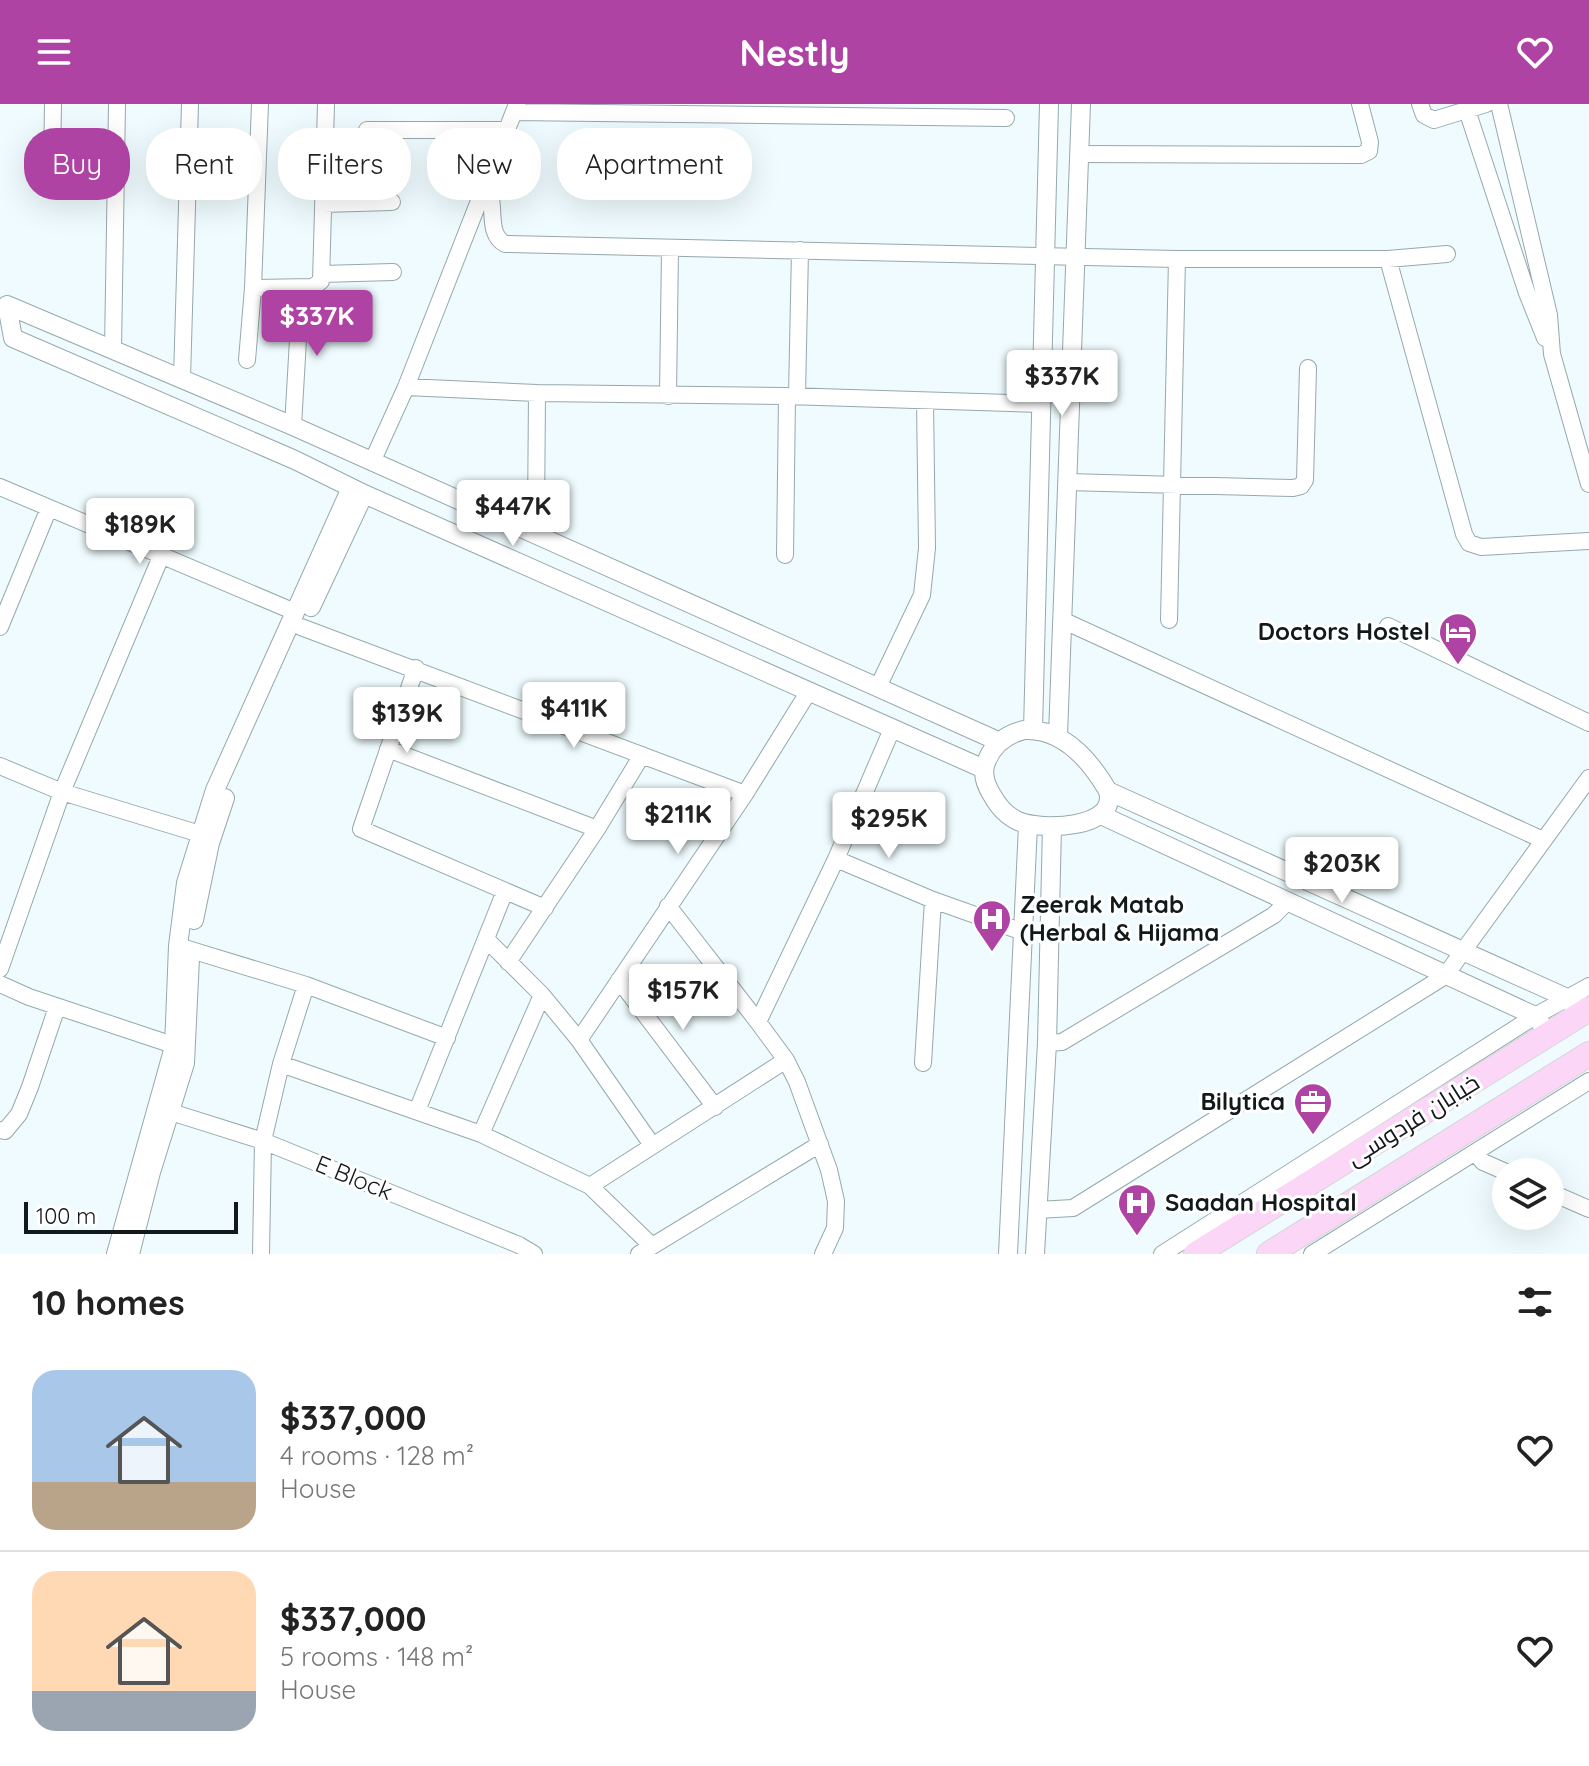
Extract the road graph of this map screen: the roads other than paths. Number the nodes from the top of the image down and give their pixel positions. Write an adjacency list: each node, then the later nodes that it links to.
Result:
1 (53, 104): 18 (street)
2 (117, 104): 37 (street)
3 (190, 104): 41 (street)
4 (260, 104): 34 (street)
5 (326, 104): 24 (street)
6 (1049, 104): 28 (street)
7 (1081, 104): 20 (street)
8 (1360, 104): 20 (street)
9 (1420, 104): 15 (street)
10 (1486, 104): 15 (street)
11 (1499, 104): 38 (street)
12 (515, 108): 13 (street); 19 (street)
13 (655, 109): 14 (street)
14 (786, 110): 16 (street)
15 (1467, 110): 38 (street)
16 (918, 111): 17 (street)
17 (1006, 118)
18 (53, 128)
19 (507, 128)
20 (1080, 154): 29 (street)
21 (479, 200): 42 (street)
22 (491, 200): 25 (street)
23 (392, 202): 24 (street)
24 (323, 204): 33 (street)
25 (670, 249): 26 (street); 44 (street)
26 (800, 250): 28 (street); 45 (street)
27 (1447, 254): 31 (street)
28 (1044, 257): 29 (street); 47 (street)
29 (1074, 258): 30 (street); 51 (street)
30 (1177, 259): 31 (street); 52 (street)
31 (1388, 259): 62 (street)
32 (393, 272): 33 (street)
33 (322, 274): 35 (street)
34 (253, 288): 35 (street); 39 (street)
35 (301, 288): 48 (street)
36 (4, 303): 37 (street); 49 (street)
37 (113, 349): 41 (street)
38 (1552, 354): 53 (street)
39 (247, 360)
40 (1308, 368): 52 (street)
41 (182, 378): 48 (street)
42 (406, 387): 43 (street); 50 (street)
43 (537, 393): 44 (street); 60 (street)
44 (668, 396): 45 (street)
45 (792, 396): 46 (street); 64 (street)
46 (925, 401): 47 (street); 71 (street)
47 (1041, 404): 75 (street)
48 (301, 430): 49 (street); 50 (street)
49 (295, 460): 56 (street)
50 (372, 462): 55 (street)
51 (1067, 482): 52 (street); 66 (street)
52 (1172, 484): 67 (street)
53 (1589, 484)
54 (0, 487): 57 (street)
55 (432, 488): 58 (street); 59 (street)
56 (358, 491): 59 (street); 65 (street)
57 (49, 508): 63 (street); 69 (street)
58 (481, 510): 60 (street); 61 (street)
59 (419, 517): 61 (street)
60 (531, 533): 71 (street)
61 (465, 537): 72 (street)
62 (1589, 541)
63 (162, 554): 65 (street); 84 (street)
64 (785, 555)
65 (298, 619): 70 (street); 90 (street)
66 (1062, 620): 76 (street); 91 (street)
67 (1169, 620)
68 (1388, 626): 73 (street)
69 (0, 627)
70 (416, 668): 78 (street); 79 (street)
71 (878, 687): 77 (street)
72 (809, 691): 74 (street); 85 (street)
73 (1589, 723)
74 (892, 729): 81 (street); 92 (street)
75 (1033, 730): 76 (street); 77 (street)
76 (1058, 736): 83 (street)
77 (1000, 742): 81 (street)
78 (388, 749): 89 (street); 93 (street)
79 (642, 755): 85 (street); 89 (street)
80 (0, 766): 84 (street)
81 (984, 769): 87 (street)
82 (1589, 778): 91 (street)
83 (1108, 791): 86 (street); 101 (street)
84 (62, 792): 90 (street); 103 (street)
85 (745, 794): 96 (street)
86 (1101, 815): 88 (street); 95 (street)
87 (1028, 825): 88 (street); 98 (street)
88 (1052, 826): 116 (street)
89 (597, 829): 97 (street)
90 (206, 836): 100 (street)
91 (1543, 840): 101 (street)
92 (836, 859): 94 (street); 112 (street)
93 (505, 891): 97 (street); 99 (street)
94 (933, 900): 98 (street); 120 (street)
95 (1286, 903): 104 (street); 116 (street)
96 (668, 906): 105 (street); 112 (street)
97 (545, 908): 102 (street)
98 (1023, 932): 144 (street)
99 (487, 940): 102 (street); 114 (street)
100 (184, 948): 107 (street); 117 (street)
101 (1461, 950): 104 (street); 111 (street)
102 (508, 962): 109 (street)
103 (0, 969)
104 (1445, 976): 113 (street); 137 (street)
105 (619, 980): 115 (street); 124 (street)
106 (0, 984): 110 (street)
107 (306, 985): 114 (street); 121 (street)
108 (1589, 986): 111 (street)
109 (542, 995): 115 (street); 128 (street)
110 (57, 1007): 117 (street); 127 (street)
111 (1579, 1007): 113 (main road, خیابان فردوسی)
112 (758, 1022): 119 (street)
113 (1542, 1025): 123 (main road, خیابان فردوسی); 146 (street)
114 (447, 1038): 125 (street)
115 (579, 1040): 132 (street)
116 (1047, 1043): 137 (street)
117 (180, 1048): 126 (street); 139 (street)
118 (1589, 1054): 131 (main road, خیابان فردوسی)
119 (786, 1060): 124 (street); 130 (street)
120 (923, 1063)
121 (281, 1064): 125 (street); 129 (street)
122 (1589, 1081): 131 (street)
123 (1470, 1084): 131 (main road); 147 (main road, خیابان فردوسی)
124 (715, 1107): 132 (street)
125 (417, 1111): 128 (street)
126 (171, 1112): 129 (street, E Block); 140 (street)
127 (0, 1130)
128 (481, 1134): 134 (street)
129 (263, 1141): 141 (street); 142 (street, E Block)
130 (820, 1144): 138 (street); 143 (street)
131 (1468, 1144): 133 (street); 148 (main road, خیابان فردوسی); 149 (street)
132 (652, 1145): 134 (street)
133 (1492, 1166)
134 (590, 1186): 138 (street)
135 (1564, 1198): 136 (street)
136 (1589, 1209)
137 (1037, 1210): 145 (street)
138 (645, 1250)
139 (116, 1254)
140 (130, 1254)
141 (261, 1254)
142 (534, 1254)
143 (823, 1254)
144 (1008, 1254)
145 (1035, 1254)
146 (1162, 1254)
147 (1196, 1254)
148 (1269, 1254)
149 (1312, 1254)

